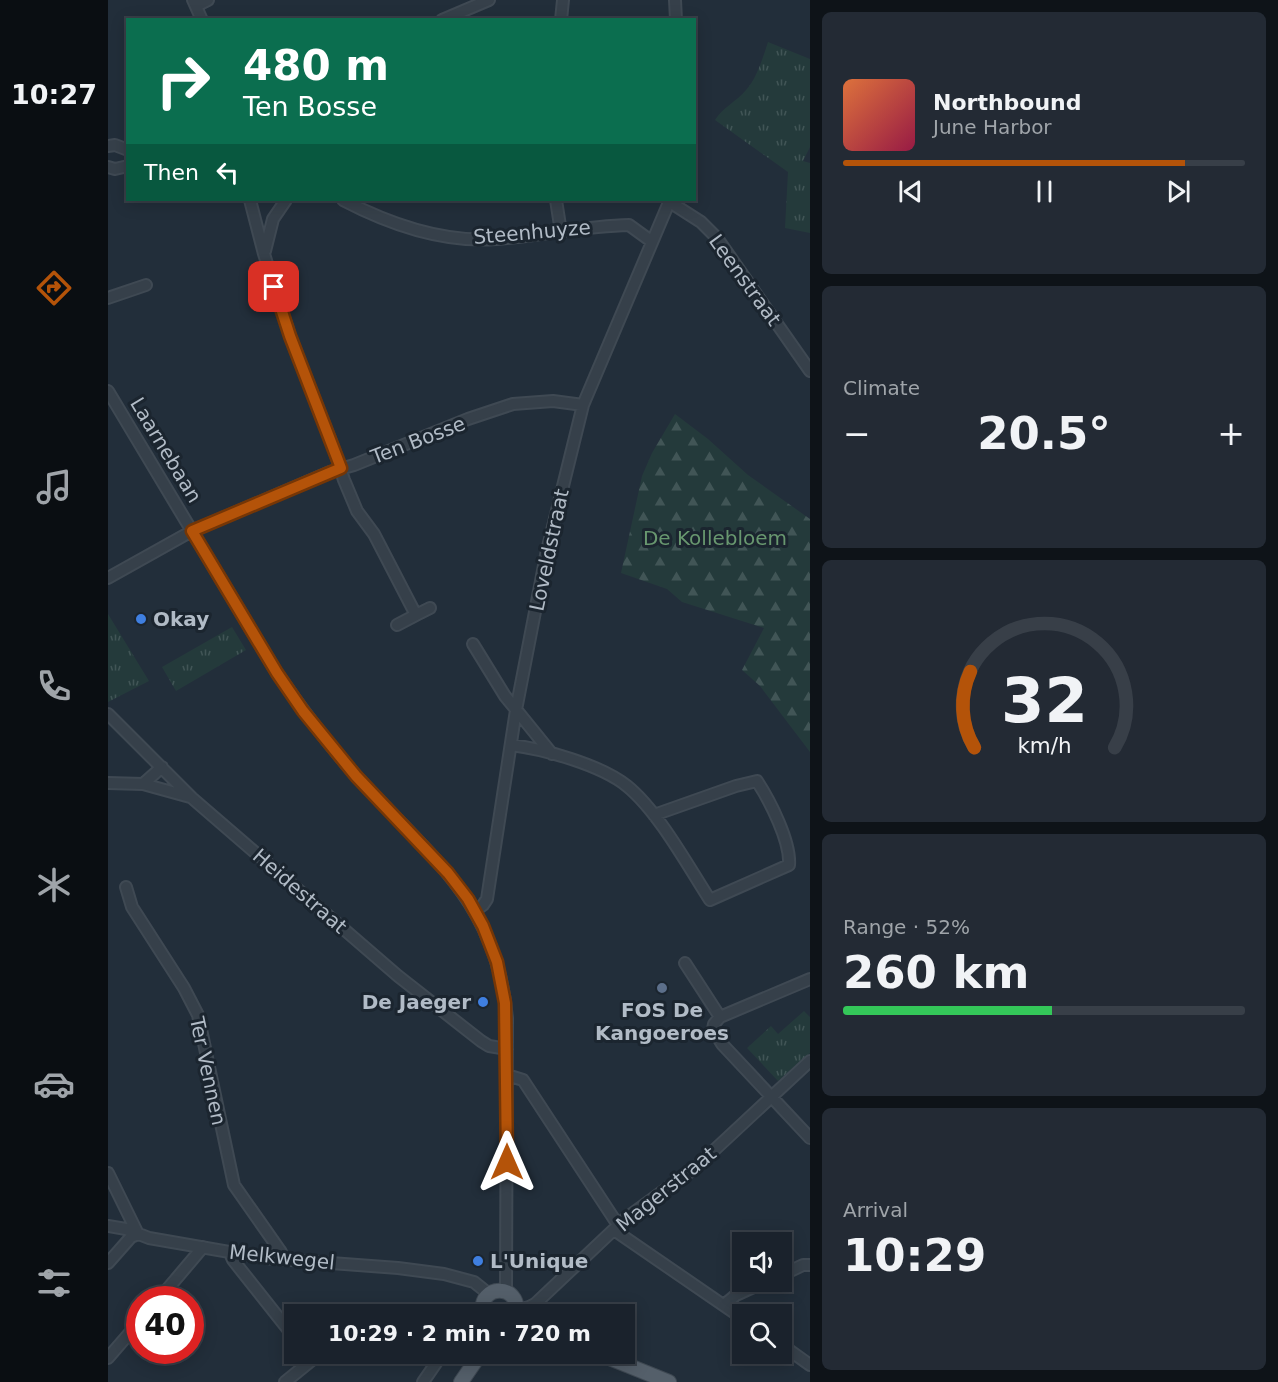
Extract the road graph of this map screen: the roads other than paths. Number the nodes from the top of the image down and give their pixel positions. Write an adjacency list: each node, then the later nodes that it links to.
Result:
1 (208, 0): 5 (street)
2 (489, 0): 7 (street)
3 (563, 0): 8 (street)
4 (675, 0): 9 (street)
5 (194, 3): 6 (street)
6 (201, 18)
7 (447, 18)
8 (561, 18)
9 (676, 18)
10 (108, 146): 11 (street)
11 (126, 149)
12 (126, 166): 13 (street)
13 (108, 167)
14 (250, 201): 22 (street)
15 (285, 201): 22 (street)
16 (345, 201): 20 (street, Steenhuyze)
17 (556, 201): 20 (street)
18 (669, 201): 21 (street, Loveldstraat)
19 (671, 201): 25 (street, Leenstraat)
20 (561, 232): 21 (street, Steenhuyze)
21 (651, 241): 27 (street, Loveldstraat)
22 (264, 254): 28 (street)
23 (146, 285): 24 (street)
24 (108, 298)
25 (810, 371)
26 (108, 391): 29 (street, Laarnebaan)
27 (583, 405): 28 (street, Ten Bosse); 35 (street, Loveldstraat)
28 (341, 468): 29 (street, Ten Bosse); 32 (street)
29 (192, 531): 30 (street, Ten Bosse); 45 (street, Laarnebaan)
30 (108, 578)
31 (430, 608): 32 (street)
32 (416, 615): 33 (street)
33 (398, 625)
34 (473, 644): 35 (street)
35 (516, 710): 37 (street, Loveldstraat); 38 (street)
36 (108, 714): 39 (street, Heidestraat)
37 (511, 745): 38 (street); 45 (street, Loveldstraat)
38 (553, 754): 43 (street)
39 (162, 767): 41 (street); 42 (street, Heidestraat)
40 (108, 783): 41 (street)
41 (143, 784): 42 (street)
42 (192, 798): 49 (street, Heidestraat)
43 (654, 815): 43 (street)
44 (126, 887): 60 (street, Ter Vennen)
45 (475, 911): 49 (street, Laarnebaan)
46 (685, 963): 48 (street)
47 (810, 979): 48 (street)
48 (720, 1017): 52 (street)
49 (507, 1049): 51 (street, Laarnebaan)
50 (810, 1061): 52 (street, Magerstraat)
51 (507, 1075): 56 (street); 65 (street, Laarnebaan)
52 (771, 1096): 53 (street); 56 (street, Magerstraat)
53 (810, 1138)
54 (108, 1173): 57 (street)
55 (108, 1226): 57 (street, Melkwegel)
56 (616, 1227): 70 (street, Magerstraat); 71 (street)
57 (138, 1234): 58 (street, Melkwegel); 61 (street)
58 (203, 1246): 59 (street, Melkwegel); 64 (street)
59 (230, 1253): 60 (street, Melkwegel); 73 (street)
60 (281, 1258): 67 (street, Melkwegel)
61 (108, 1263)
62 (810, 1265): 63 (street)
63 (792, 1270)
64 (170, 1286)
65 (506, 1292): 67 (main road); 69 (main road)
66 (743, 1292): 71 (street)
67 (489, 1294): 68 (main road)
68 (483, 1304)
69 (515, 1304)
70 (535, 1304)
71 (724, 1305): 72 (street)
72 (732, 1311)
73 (284, 1324)
74 (126, 1337): 76 (street)
75 (792, 1352): 81 (street)
76 (108, 1358)
77 (307, 1364): 82 (street)
78 (435, 1364): 83 (street)
79 (473, 1364): 84 (main road)
80 (624, 1364): 85 (main road)
81 (810, 1365)
82 (285, 1382)
83 (423, 1382)
84 (461, 1382)
85 (669, 1382)

